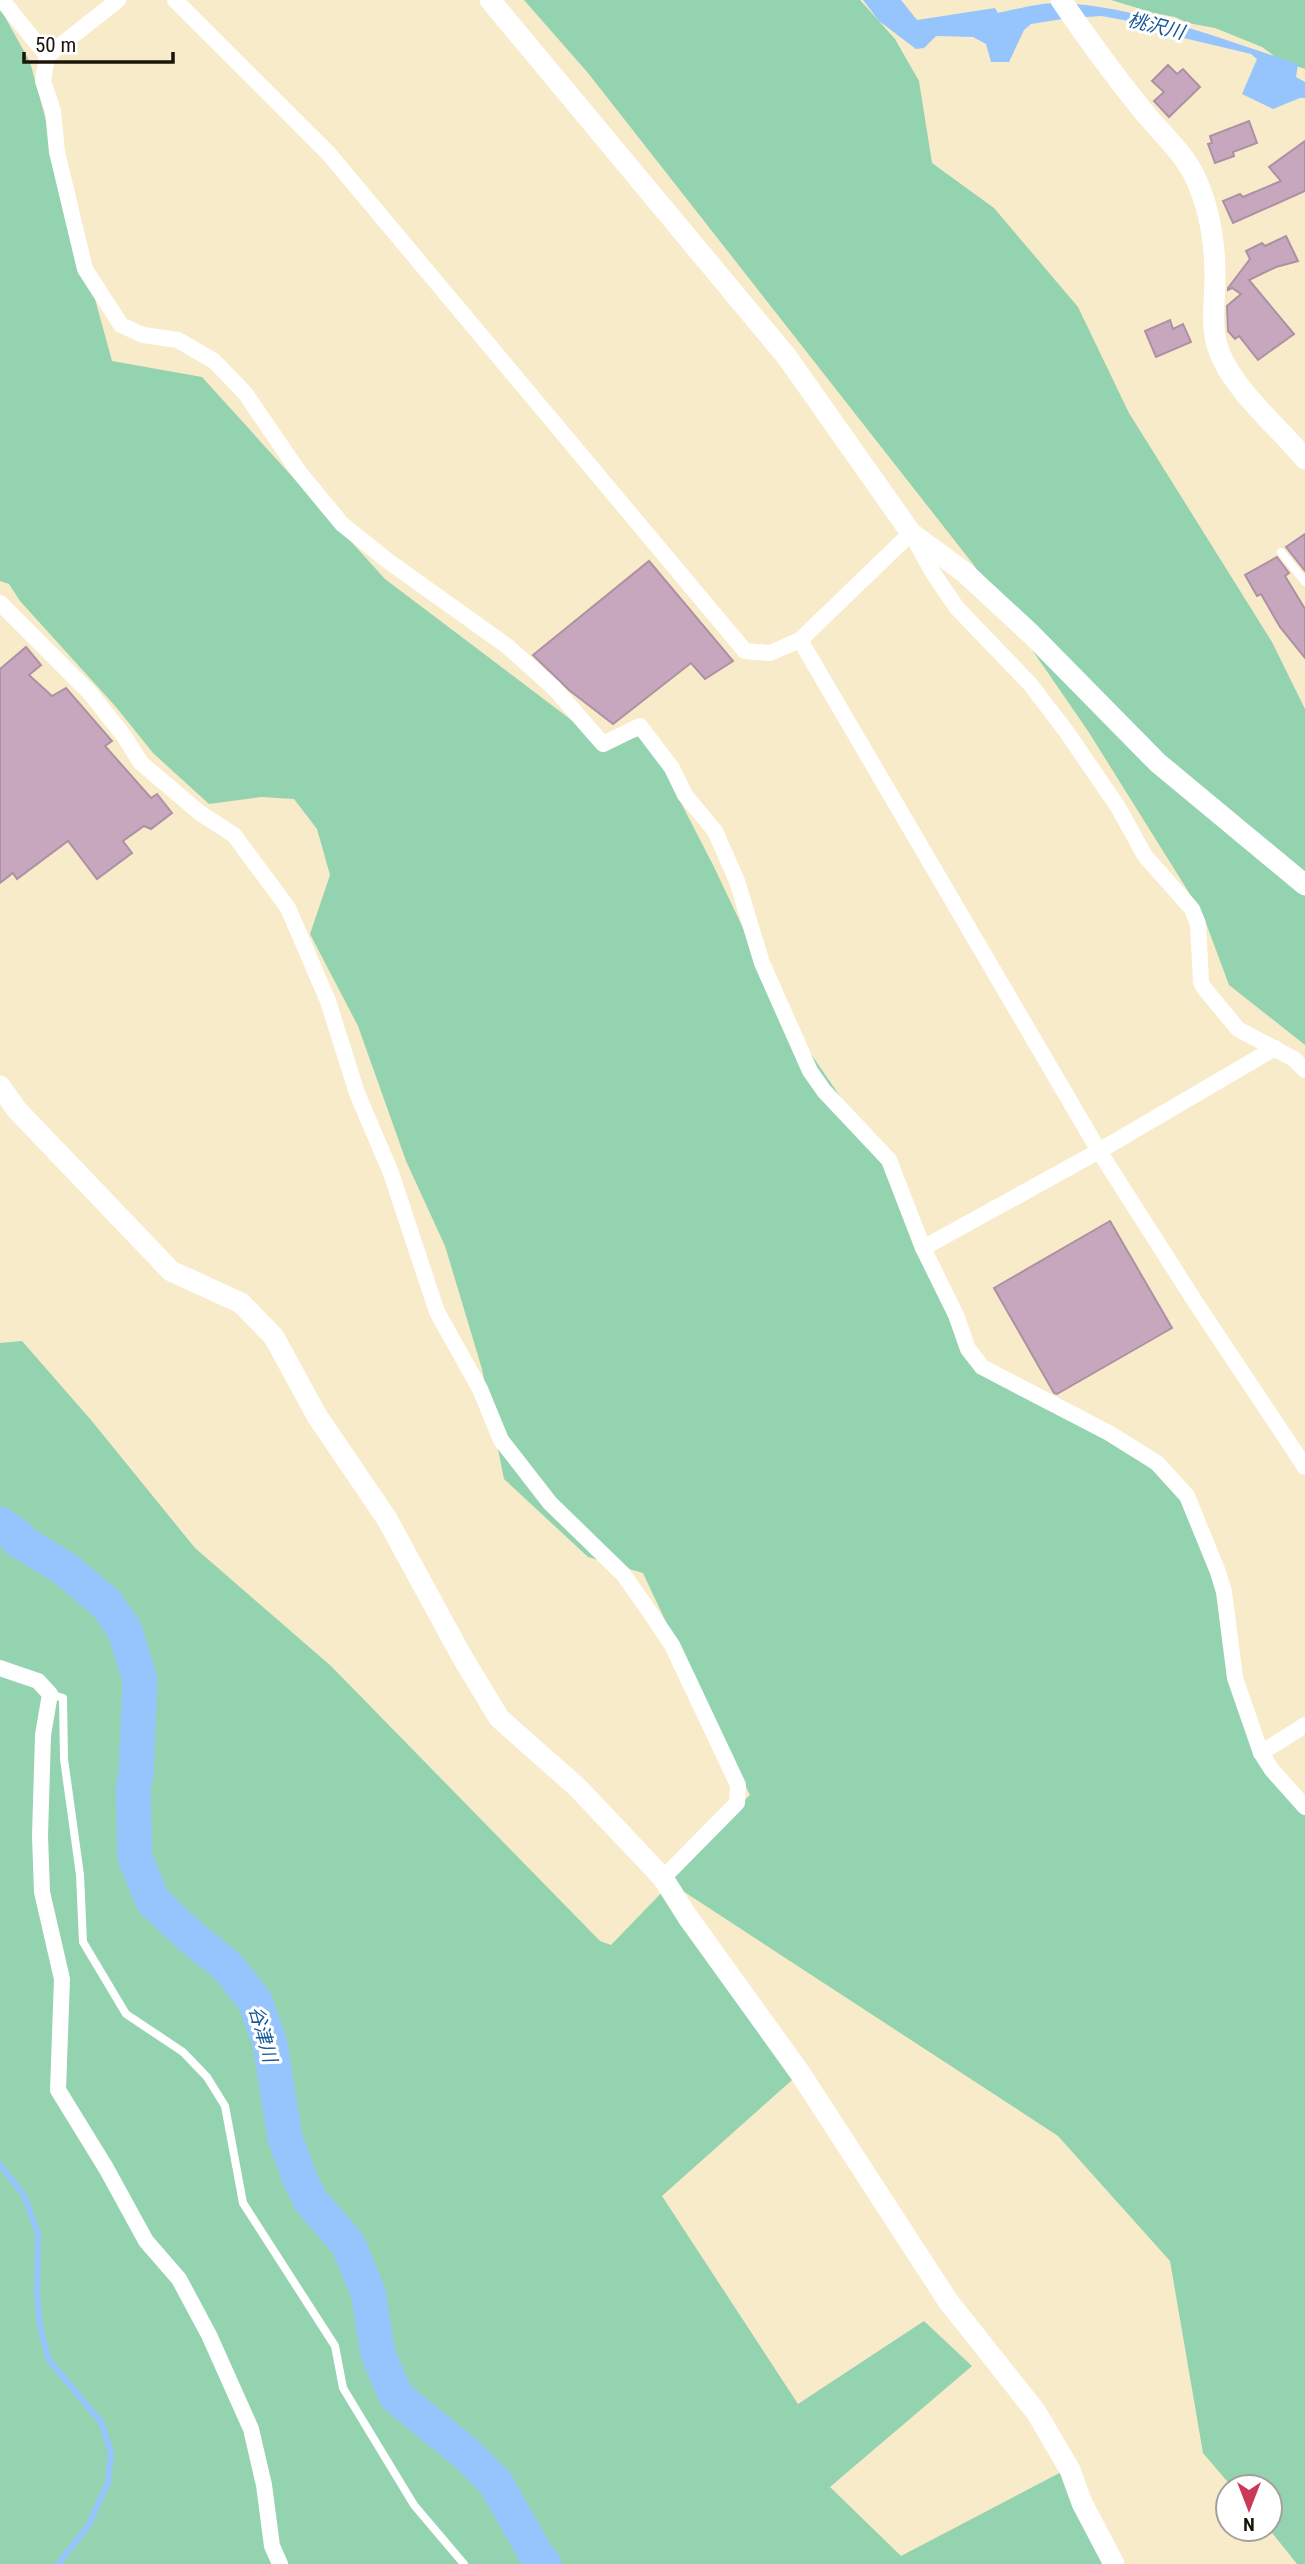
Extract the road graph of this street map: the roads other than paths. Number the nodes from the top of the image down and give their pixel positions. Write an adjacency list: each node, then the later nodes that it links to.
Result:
1 (2, 0): 6 (street)
2 (118, 0): 6 (street)
3 (175, 0): 12 (street)
4 (490, 0): 8 (street)
5 (1060, 0): 7 (street)
6 (47, 56): 18 (street)
7 (1305, 459)
8 (911, 533): 12 (street); 13 (street); 14 (street)
9 (1281, 552): 10 (lane)
10 (1305, 582)
11 (0, 603): 25 (street)
12 (800, 640): 17 (street)
13 (1305, 885)
14 (1275, 1048): 15 (street); 17 (street)
15 (1305, 1070)
16 (0, 1086): 25 (street)
17 (1099, 1151): 18 (street); 19 (street)
18 (923, 1248): 23 (street)
19 (1305, 1467)
20 (0, 1668): 21 (street)
21 (50, 1694): 26 (street); 27 (lane)
22 (1305, 1726): 23 (street)
23 (1261, 1753): 24 (street)
24 (1305, 1807)
25 (663, 1878): 28 (street)
26 (280, 2564)
27 (464, 2564)
28 (1114, 2564)

